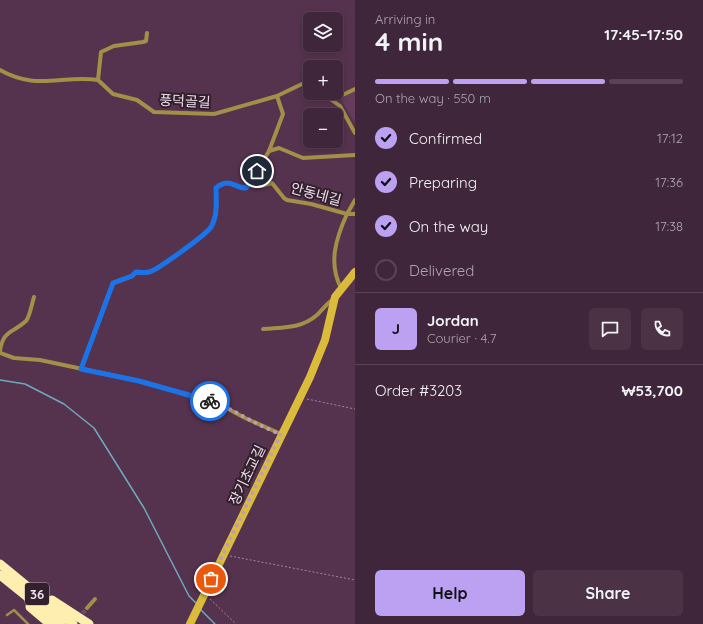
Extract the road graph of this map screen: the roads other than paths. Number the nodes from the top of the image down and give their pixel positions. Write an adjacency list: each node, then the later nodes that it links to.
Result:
1 (147, 33): 3 (street)
2 (0, 70): 3 (street)
3 (98, 80): 7 (street, 풍덕골길)
4 (303, 84): 7 (street)
5 (355, 89): 6 (street)
6 (343, 95)
7 (277, 96): 10 (street)
8 (332, 100): 9 (street)
9 (355, 133)
10 (269, 151): 11 (street); 12 (street)
11 (355, 155)
12 (251, 181): 14 (street, 안동네길); 22 (street)
13 (355, 200): 14 (street, 안동네길)
14 (346, 214): 15 (street, 안동네길); 17 (street)
15 (355, 214)
16 (355, 272): 17 (main road, 장기초교길)
17 (341, 288): 19 (main road, 장기초교길)
18 (34, 297): 21 (street)
19 (335, 297): 20 (street, 장기초교길); 23 (main road, 장기초교길)
20 (263, 329)
21 (0, 352): 22 (street)
22 (81, 369): 23 (street)
23 (281, 434): 35 (main road, 장기초교길)
24 (0, 564): 25 (highway, 36)
25 (11, 573): 33 (highway, 36); 34 (highway)
26 (0, 575): 31 (highway); 32 (highway, 36)
27 (95, 599): 28 (street)
28 (87, 608)
29 (7, 615): 30 (lane)
30 (28, 624)
31 (50, 624)
32 (61, 624)
33 (73, 624)
34 (89, 624)
35 (190, 624)

